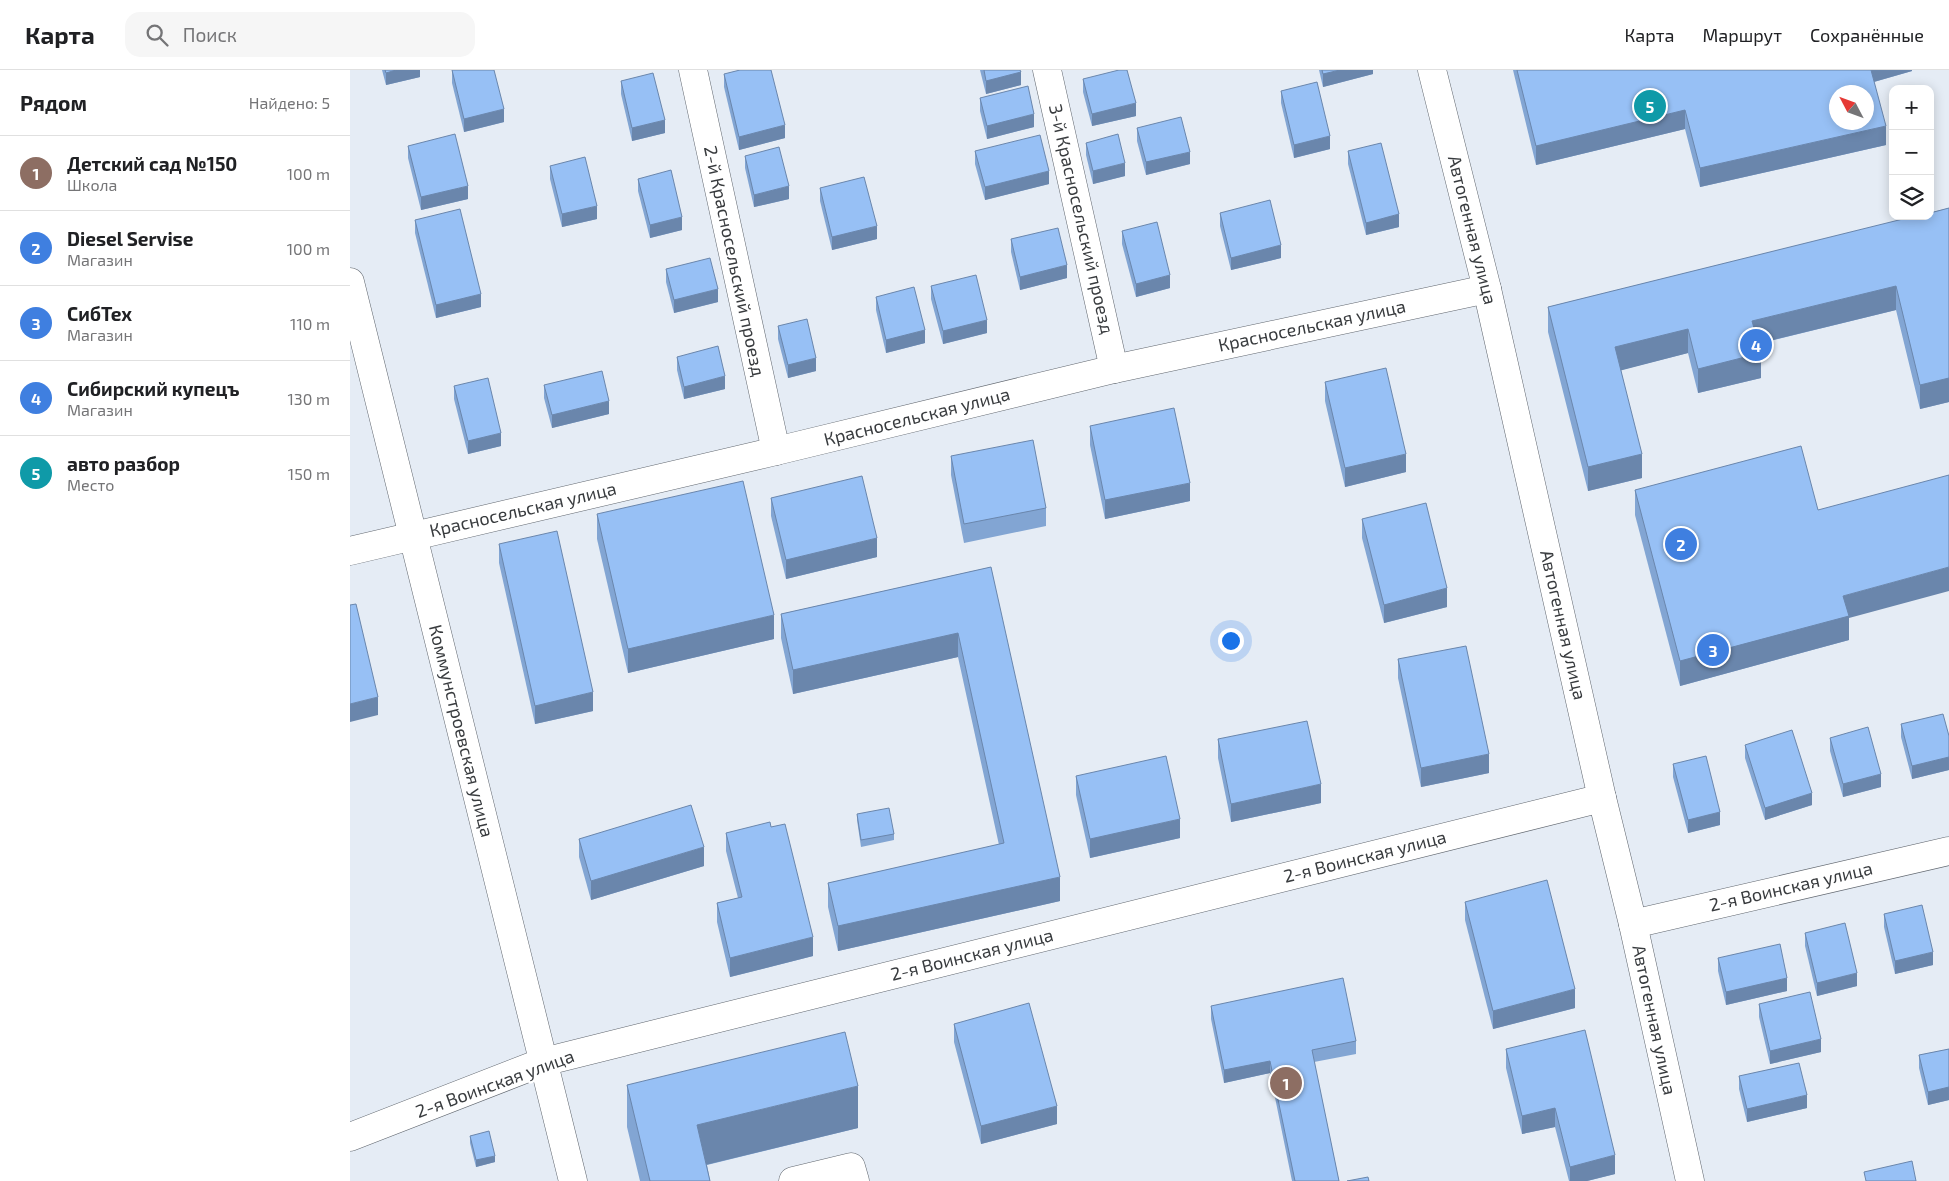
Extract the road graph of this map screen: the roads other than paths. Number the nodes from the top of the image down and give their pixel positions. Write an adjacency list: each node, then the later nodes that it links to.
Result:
1 (693, 70): 7 (street, 2-й Красносельский проезд)
2 (1047, 70): 6 (street, 3-й Красносельский проезд)
3 (1432, 70): 5 (street, Автогенная улица)
4 (350, 282): 8 (street, Коммунстроевская улица)
5 (1487, 289): 6 (street, Красносельская улица); 10 (street, Автогенная улица)
6 (1114, 369): 7 (street, Красносельская улица)
7 (776, 451): 8 (street, Красносельская улица)
8 (413, 535): 9 (street, Красносельская улица); 13 (street, Коммунстроевская улица)
9 (350, 551)
10 (1602, 798): 12 (street, Автогенная улица); 13 (street, 2-я Воинская улица)
11 (1949, 851): 12 (street, 2-я Воинская улица)
12 (1633, 924): 18 (street, Автогенная улица)
13 (543, 1062): 14 (street, 2-я Воинская улица); 15 (street, Коммунстроевская улица)
14 (350, 1137)
15 (573, 1181)
16 (793, 1181): 17 (street)
17 (855, 1181)
18 (1690, 1181)

